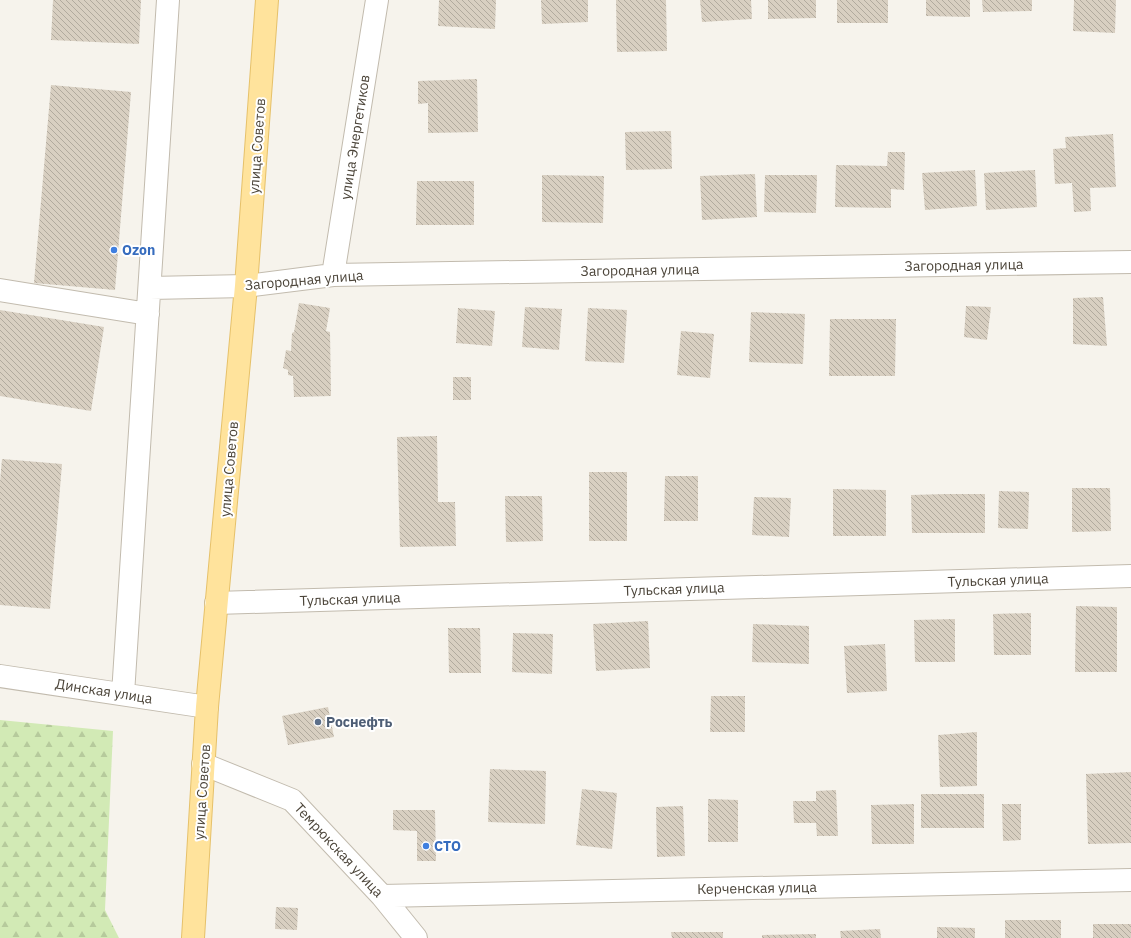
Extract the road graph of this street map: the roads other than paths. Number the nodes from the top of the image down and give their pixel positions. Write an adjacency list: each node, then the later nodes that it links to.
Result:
1 (168, 0): 7 (street)
2 (268, 0): 6 (main road, улица Советов)
3 (377, 0): 5 (street, улица Энергетиков)
4 (1131, 262): 5 (street, Загородная улица)
5 (334, 275): 6 (street, Загородная улица)
6 (246, 286): 7 (street, Загородная улица); 11 (main road, улица Советов)
7 (150, 288): 9 (street)
8 (0, 290): 9 (street)
9 (148, 314): 13 (street)
10 (1131, 576): 11 (street, Тульская улица)
11 (216, 603): 14 (main road, улица Советов)
12 (0, 676): 13 (street, Динская улица)
13 (123, 694): 14 (street, Динская улица)
14 (207, 707): 15 (main road, улица Советов)
15 (204, 764): 17 (street, Темрюкская улица); 18 (main road, улица Советов)
16 (1131, 880): 17 (street, Керченская улица)
17 (382, 896): 19 (street, Темрюкская улица)
18 (193, 938)
19 (416, 938)

